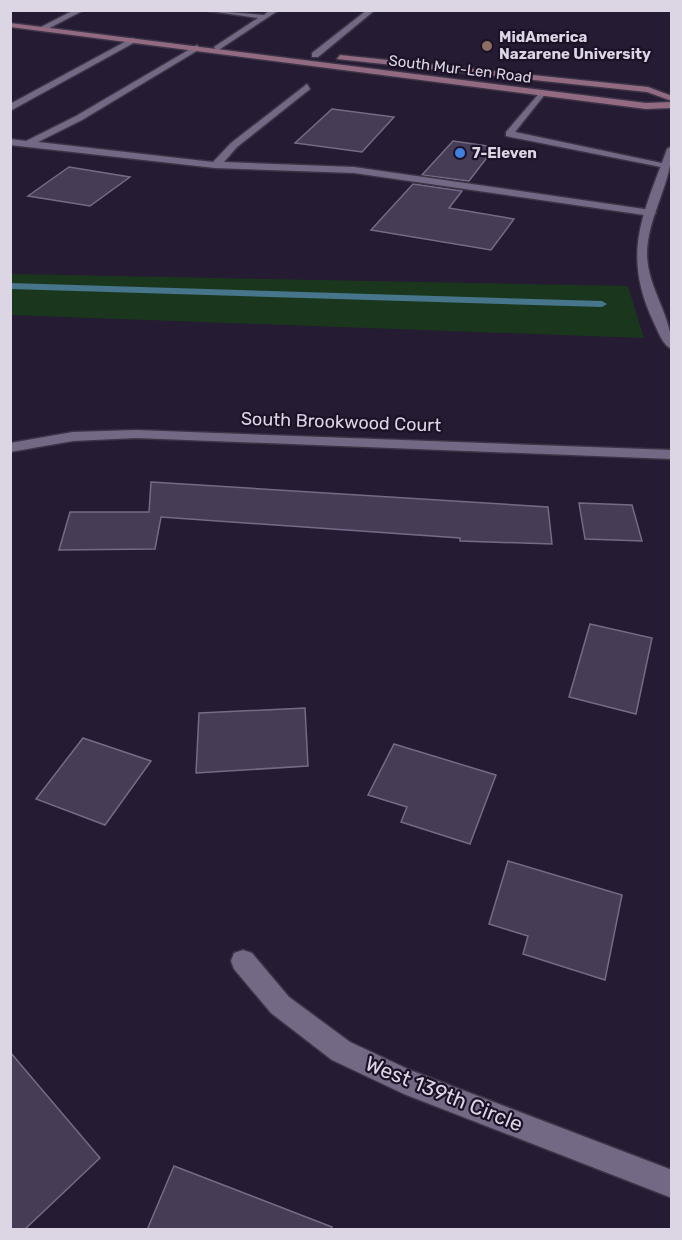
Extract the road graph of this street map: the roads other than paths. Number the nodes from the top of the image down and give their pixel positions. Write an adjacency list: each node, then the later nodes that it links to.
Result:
1 (81, 10): 7 (street)
2 (205, 10): 5 (street)
3 (276, 10): 5 (street)
4 (372, 10): 12 (street)
5 (265, 17): 10 (street)
6 (10, 25): 7 (main road, South Mur-Len Road)
7 (41, 29): 8 (main road, South Mur-Len Road)
8 (135, 39): 9 (main road, South Mur-Len Road); 17 (street)
9 (197, 47): 10 (main road, South Mur-Len Road); 19 (street)
10 (217, 49): 11 (main road, South Mur-Len Road)
11 (245, 52): 12 (main road, South Mur-Len Road); 14 (main road, South Mur-Len Road)
12 (315, 55): 15 (main road, South Mur-Len Road)
13 (307, 87): 21 (street)
14 (542, 93): 16 (main road, South Mur-Len Road); 22 (street)
15 (672, 99)
16 (672, 105)
17 (10, 108)
18 (10, 142): 19 (street)
19 (27, 144): 21 (street)
20 (672, 149): 22 (street)
21 (216, 165): 23 (street)
22 (666, 165): 23 (street)
23 (651, 213): 24 (street)
24 (672, 345)
25 (10, 448): 26 (street, South Brookwood Court)
26 (672, 455)
27 (243, 962): 28 (street, West 139th Circle)
28 (672, 1184)

